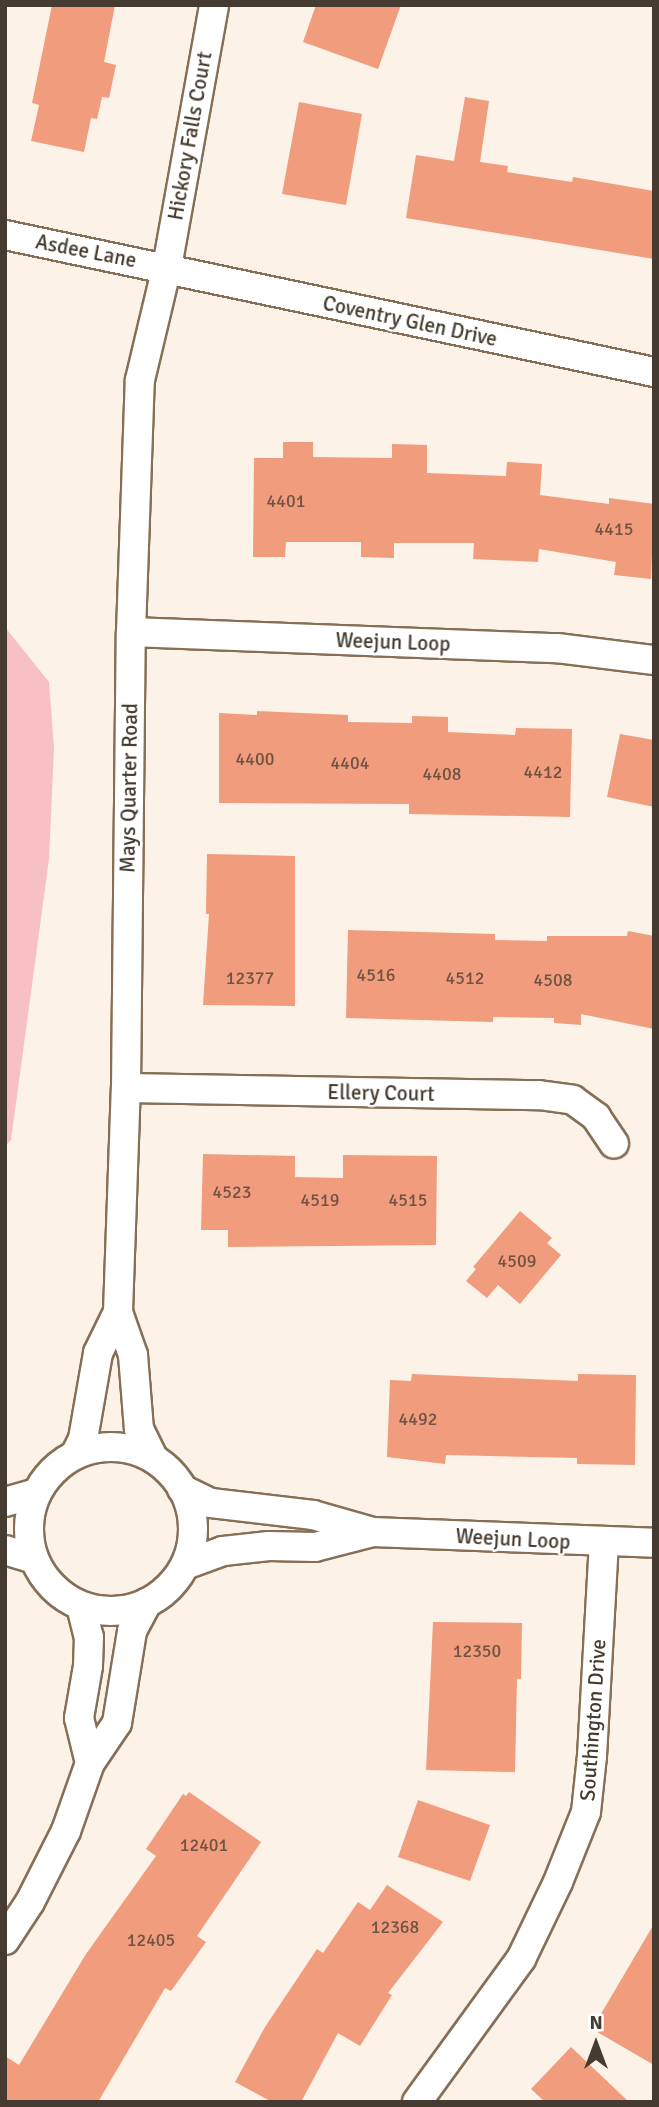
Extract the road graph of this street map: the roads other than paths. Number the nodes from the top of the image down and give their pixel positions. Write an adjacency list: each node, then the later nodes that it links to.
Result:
1 (214, 5): 3 (street, Hickory Falls Court)
2 (5, 235): 3 (street, Asdee Lane)
3 (167, 267): 4 (street, Coventry Glen Drive); 5 (street, Mays Quarter Road)
4 (654, 372)
5 (131, 632): 6 (street, Weejun Loop); 7 (street, Mays Quarter Road)
6 (654, 660)
7 (126, 1088): 8 (street, Ellery Court); 9 (street, Mays Quarter Road)
8 (614, 1144)
9 (118, 1312): 10 (street, Mays Quarter Road); 11 (street, Mays Quarter Road)
10 (75, 1455): 11 (street, Mays Quarter Road); 13 (street, Mays Quarter Road)
11 (153, 1458): 12 (street, Mays Quarter Road)
12 (182, 1489): 15 (street, Weejun Loop); 20 (street, Mays Quarter Road)
13 (37, 1493): 14 (street); 19 (street, Mays Quarter Road)
14 (5, 1502)
15 (373, 1532): 16 (street, Weejun Loop); 20 (street, Weejun Loop)
16 (604, 1543): 17 (street, Weejun Loop); 25 (street, Southington Drive)
17 (654, 1543)
18 (5, 1549): 19 (street)
19 (34, 1559): 22 (street, Mays Quarter Road)
20 (185, 1564): 21 (street, Mays Quarter Road)
21 (147, 1603): 22 (street, Mays Quarter Road); 23 (street, Mays Quarter Road)
22 (81, 1606): 23 (street)
23 (90, 1763): 24 (street, Mays Quarter Road)
24 (5, 1940)
25 (416, 2102)

